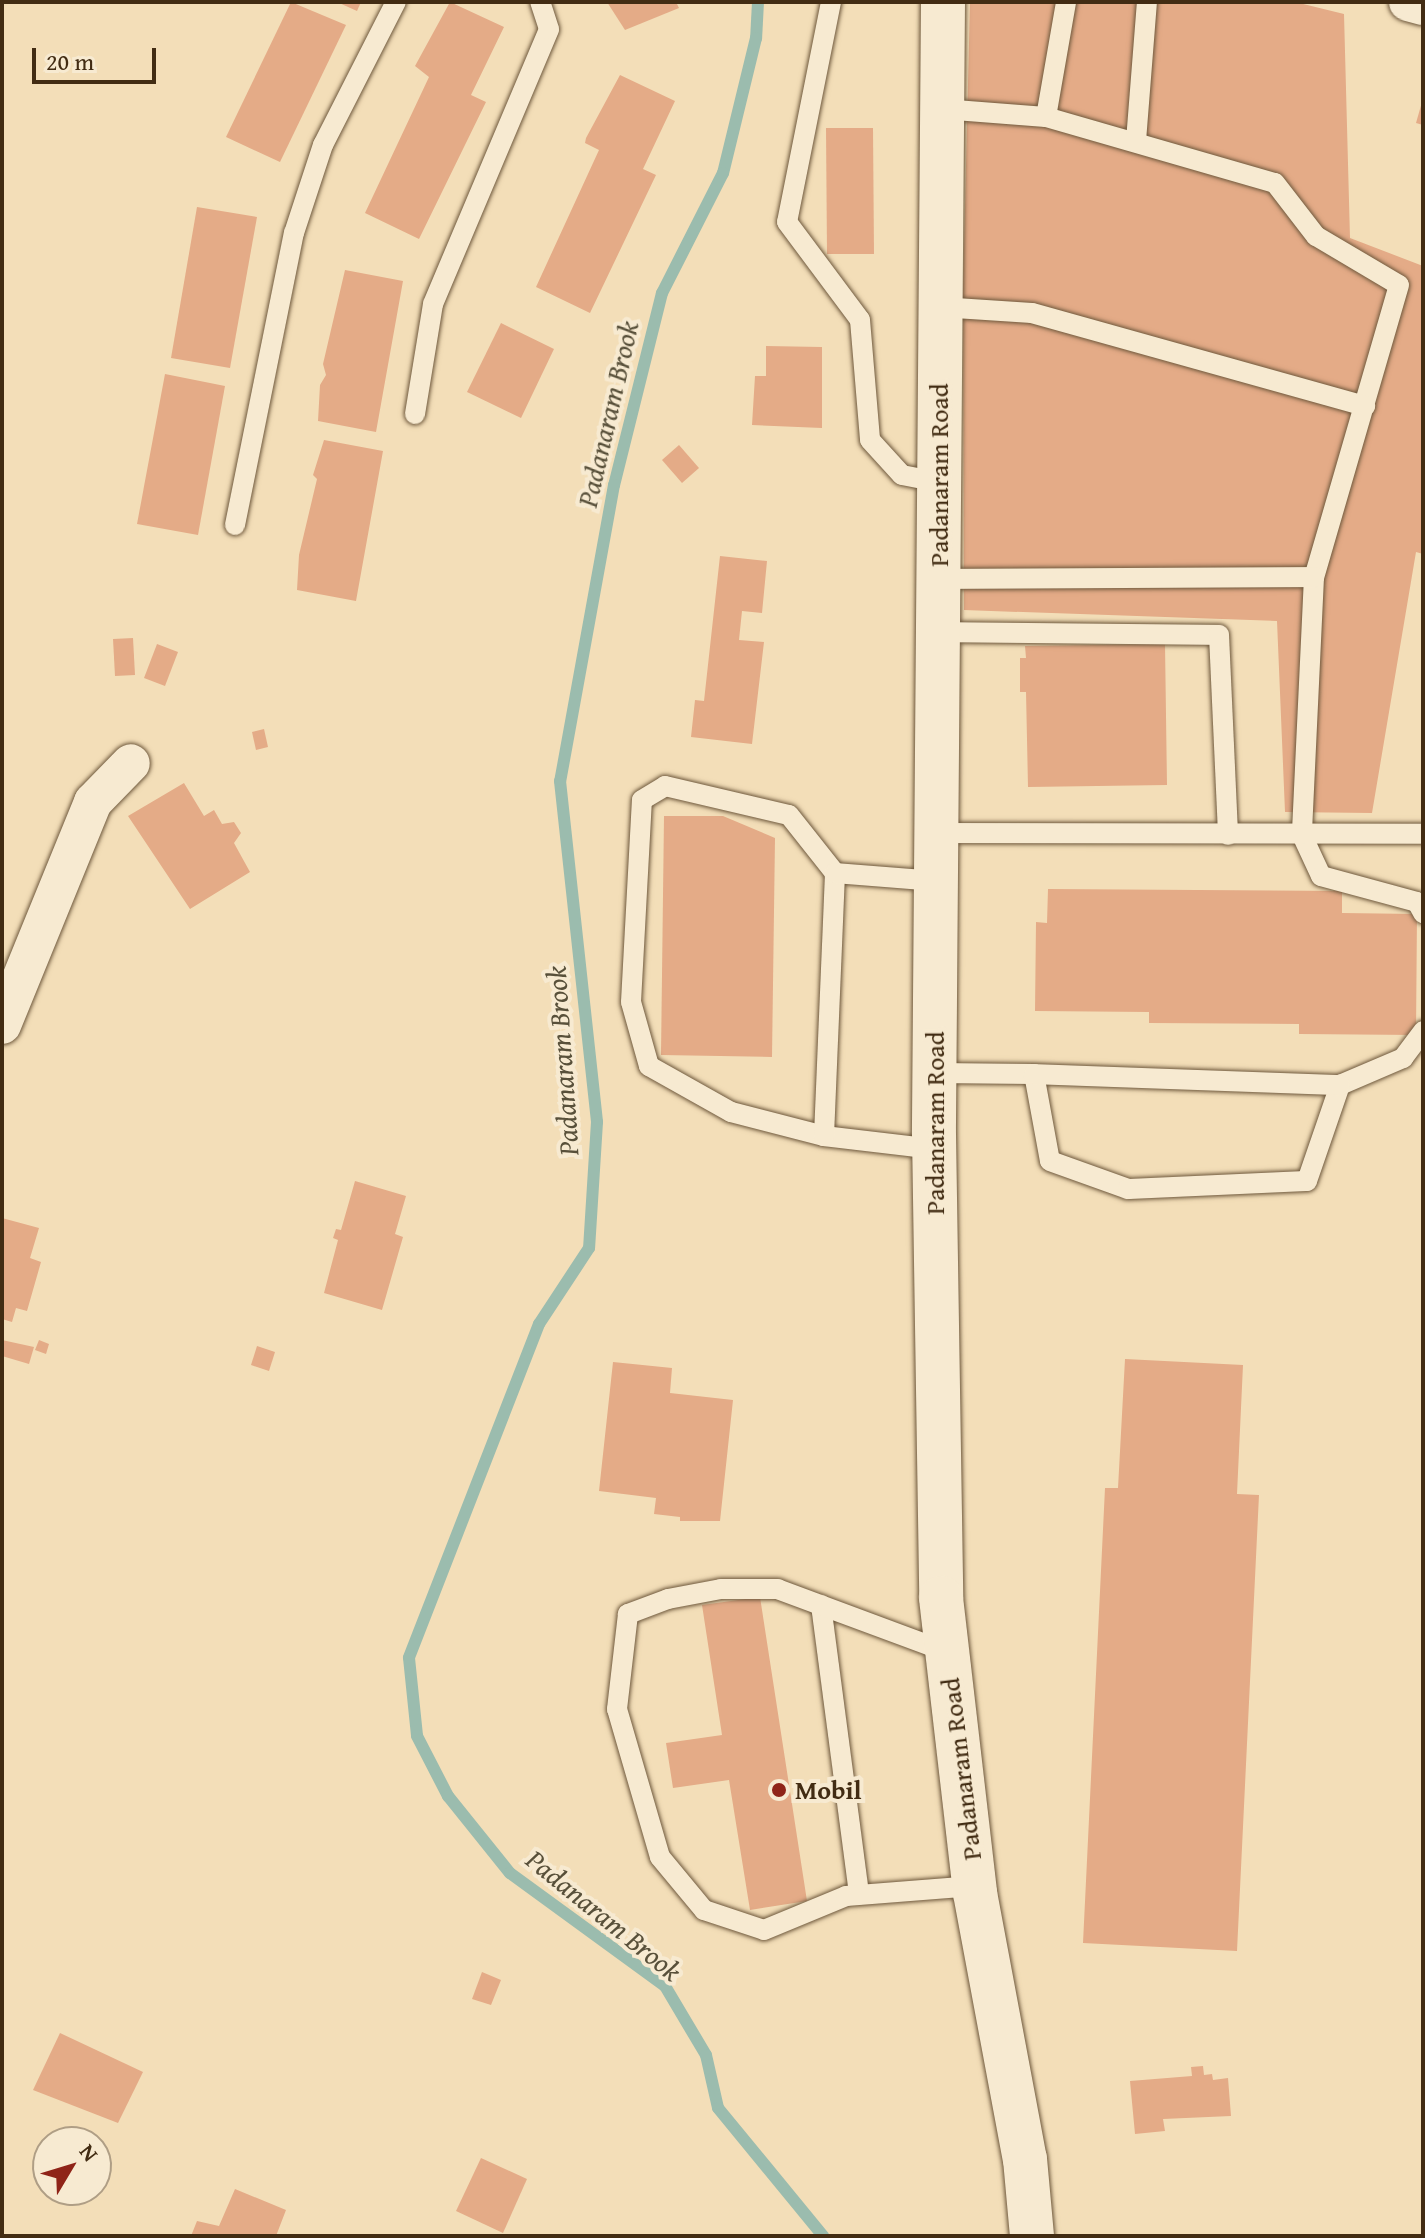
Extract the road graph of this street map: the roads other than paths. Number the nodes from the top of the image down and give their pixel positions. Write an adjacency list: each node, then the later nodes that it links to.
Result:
1 (396, 2): 16 (lane)
2 (540, 2): 14 (lane)
3 (831, 2): 15 (lane)
4 (943, 2): 9 (main road, Padanaram Road)
5 (1066, 2): 10 (lane)
6 (1147, 2): 11 (lane)
7 (1408, 2): 8 (street)
8 (1423, 6)
9 (942, 109): 10 (lane); 12 (main road, Padanaram Road)
10 (1046, 117): 11 (lane)
11 (1136, 141): 13 (lane)
12 (940, 307): 13 (lane); 15 (main road, Padanaram Road)
13 (1365, 406): 17 (lane)
14 (415, 414)
15 (939, 482): 18 (main road, Padanaram Road)
16 (235, 525)
17 (1314, 577): 18 (lane); 24 (lane)
18 (938, 579): 19 (main road, Padanaram Road)
19 (938, 632): 21 (main road, Padanaram Road); 23 (lane)
20 (131, 763): 28 (street)
21 (936, 833): 23 (lane); 26 (main road, Padanaram Road)
22 (1423, 834): 24 (lane)
23 (1228, 835): 24 (lane)
24 (1302, 835): 27 (lane)
25 (835, 873): 26 (lane); 33 (lane); 33 (lane)
26 (936, 881): 30 (main road, Padanaram Road)
27 (1423, 913)
28 (2, 1025)
29 (1423, 1031): 32 (lane)
30 (934, 1073): 31 (lane); 34 (main road, Padanaram Road)
31 (1034, 1074): 32 (lane); 32 (lane)
32 (1340, 1085)
33 (824, 1136): 34 (lane)
34 (934, 1149): 36 (main road, Padanaram Road)
35 (821, 1605): 36 (lane); 38 (lane); 38 (lane)
36 (947, 1652): 37 (main road, Padanaram Road)
37 (974, 1886): 38 (lane); 39 (main road, Padanaram Road)
38 (859, 1895)
39 (1032, 2236)

